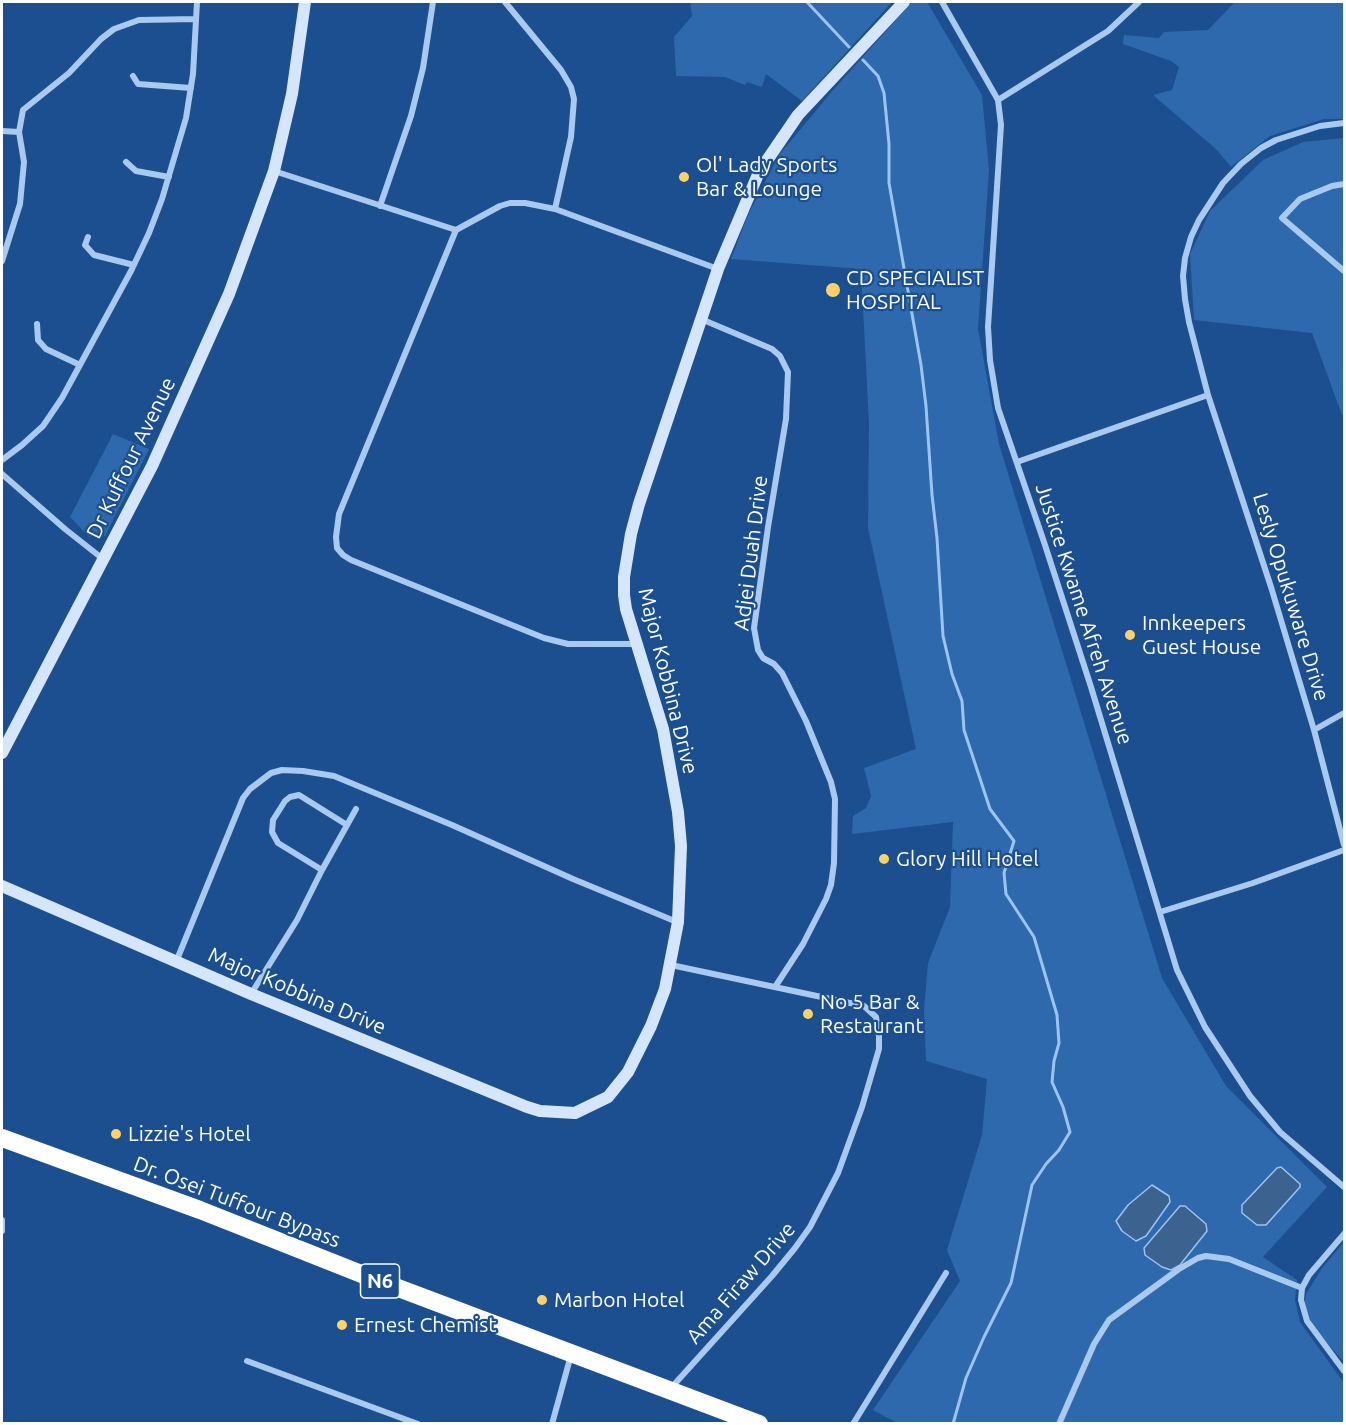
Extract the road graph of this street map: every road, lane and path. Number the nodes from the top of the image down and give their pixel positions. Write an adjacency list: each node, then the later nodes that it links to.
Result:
1 (197, 2): 8 (street)
2 (305, 2): 16 (street, Dr Kuffour Avenue)
3 (433, 2): 19 (street)
4 (506, 2): 20 (street)
5 (904, 2): 27 (street, Major Kobbina Drive)
6 (942, 2): 11 (street, Justice Kwame Afreh Avenue)
7 (1139, 2): 11 (street)
8 (196, 19): 10 (street); 14 (street)
9 (133, 76): 10 (street)
10 (191, 88): 17 (street)
11 (998, 100): 34 (street, Justice Kwame Afreh Avenue)
12 (1344, 123): 32 (street, Lesly Opukuware Drive)
13 (2, 132): 14 (street)
14 (19, 132): 24 (street)
15 (126, 162): 17 (street)
16 (274, 171): 19 (street); 36 (street, Dr Kuffour Avenue)
17 (169, 177): 26 (street)
18 (1344, 184): 28 (street)
19 (380, 206): 21 (street)
20 (555, 208): 21 (street); 27 (street)
21 (456, 230): 37 (street)
22 (2, 237): 24 (street)
23 (88, 237): 26 (street)
24 (10, 238): 25 (street)
25 (2, 261)
26 (134, 265): 31 (street)
27 (718, 269): 29 (street, Major Kobbina Drive)
28 (1344, 271)
29 (701, 319): 37 (street, Major Kobbina Drive); 51 (street, Adjei Duah Drive)
30 (37, 324): 31 (street)
31 (80, 365): 33 (street)
32 (1208, 395): 34 (street); 39 (street, Lesly Opukuware Drive)
33 (2, 460)
34 (1017, 462): 47 (street, Justice Kwame Afreh Avenue)
35 (2, 474): 36 (street)
36 (103, 559): 40 (street, Dr Kuffour Avenue)
37 (638, 644): 48 (street, Major Kobbina Drive)
38 (1344, 713): 39 (street)
39 (1314, 730): 43 (street, Lesly Opukuware Drive)
40 (2, 753)
41 (356, 809): 42 (street)
42 (347, 825): 45 (street); 45 (street)
43 (1344, 845)
44 (1344, 850): 47 (street)
45 (322, 870): 52 (street)
46 (2, 886): 49 (street, Major Kobbina Drive)
47 (1161, 912): 54 (street, Justice Kwame Afreh Avenue)
48 (678, 922): 49 (street); 50 (street, Major Kobbina Drive)
49 (176, 962): 52 (street, Major Kobbina Drive)
50 (671, 965): 51 (street, Ama Firaw Drive); 52 (street, Major Kobbina Drive)
51 (775, 987): 63 (street, Ama Firaw Drive)
52 (251, 994)
53 (2, 1138): 60 (highway, Dr. Osei Tuffour Bypass / N6)
54 (1344, 1187)
55 (2, 1220): 56 (street)
56 (2, 1231)
57 (1344, 1234): 59 (street)
58 (946, 1273): 67 (street)
59 (1302, 1288): 62 (street); 68 (street)
60 (572, 1354): 63 (highway, Dr. Osei Tuffour Bypass / N6); 65 (street)
61 (247, 1361): 64 (street)
62 (1344, 1371)
63 (669, 1391): 66 (highway, Dr. Osei Tuffour Bypass / N6)
64 (418, 1424)
65 (552, 1424)
66 (759, 1424)
67 (853, 1424)
68 (1059, 1424)

